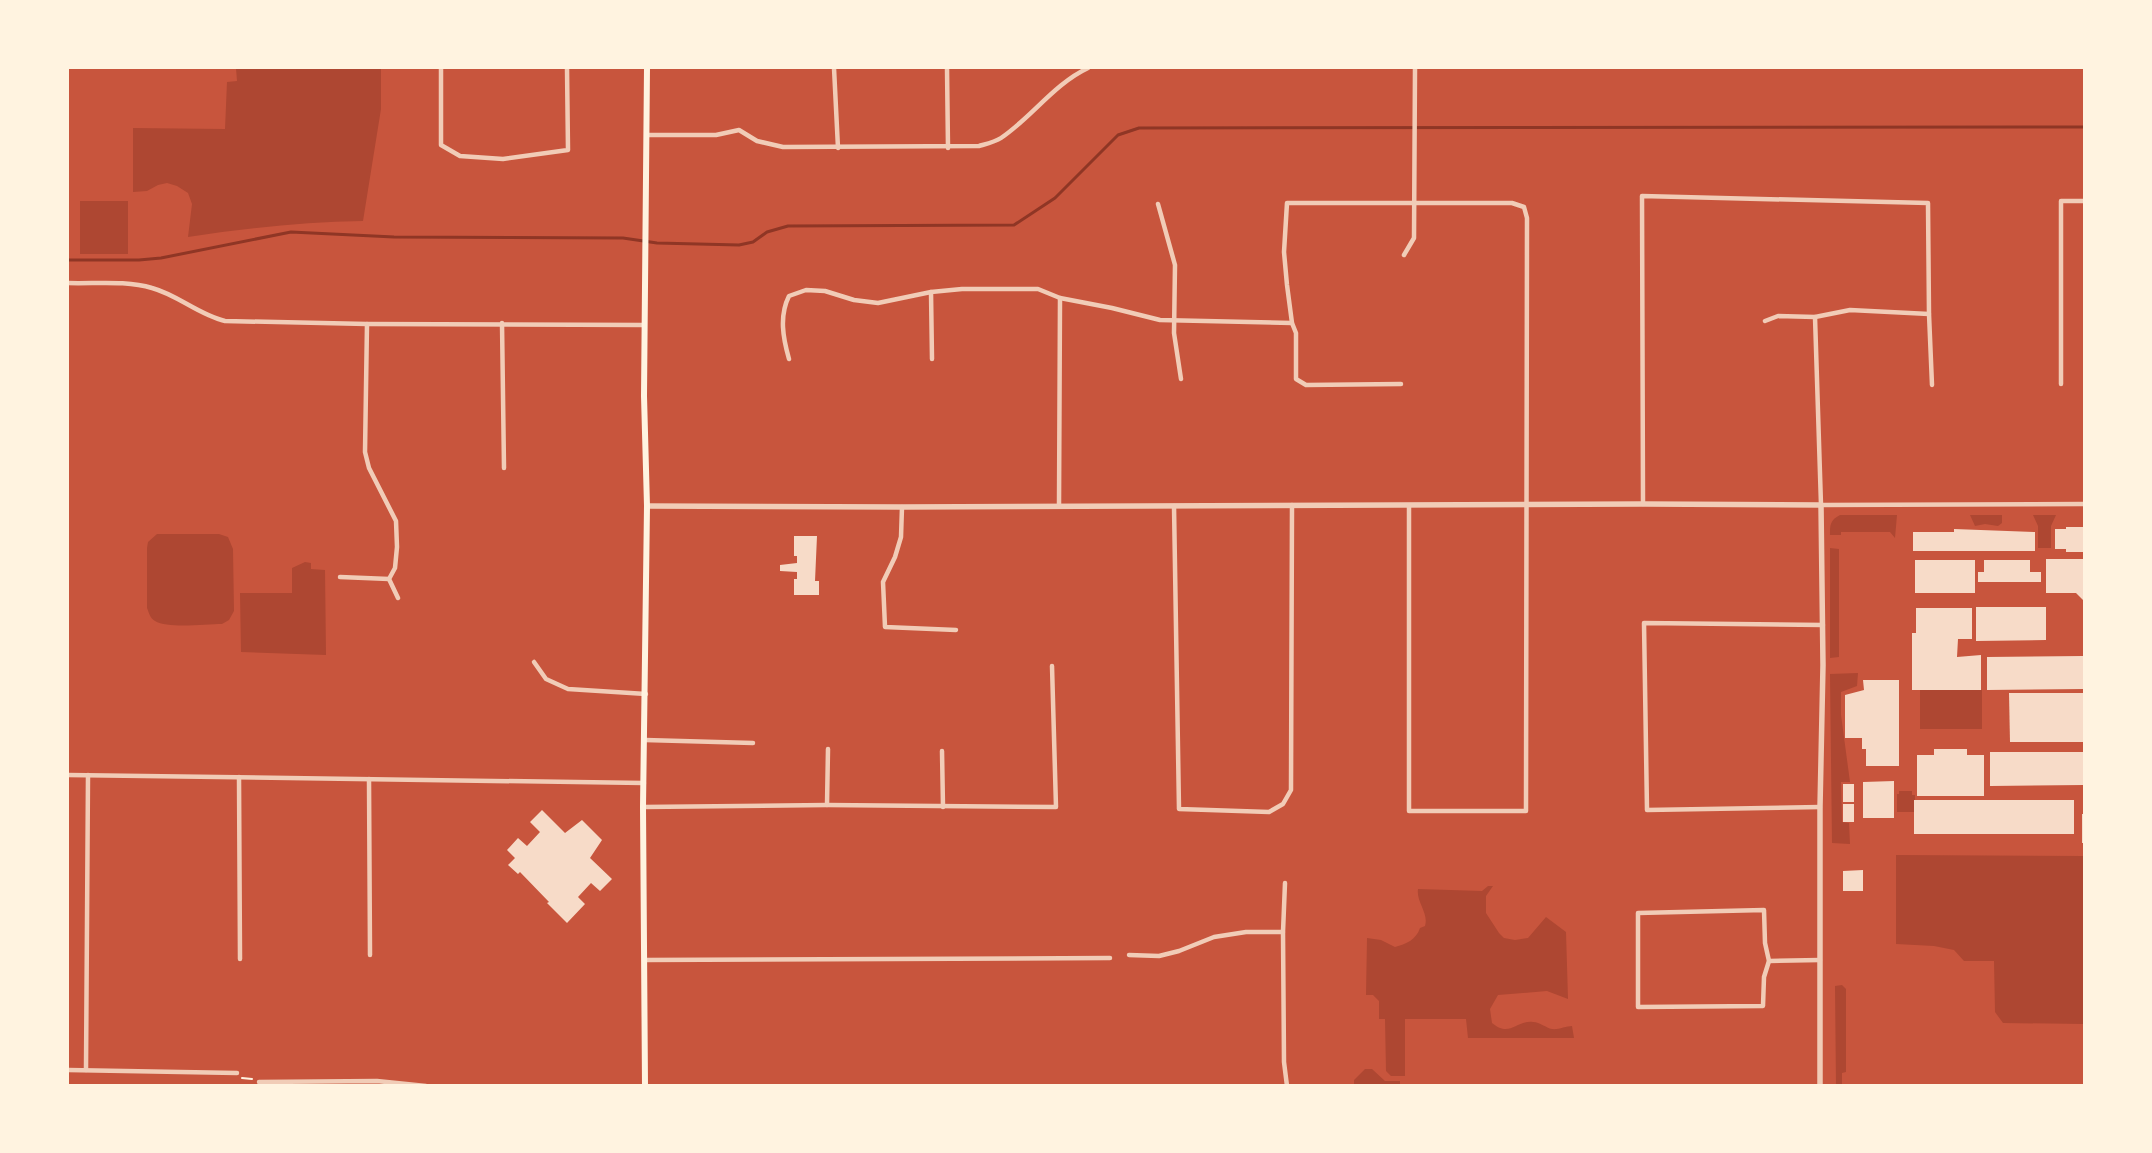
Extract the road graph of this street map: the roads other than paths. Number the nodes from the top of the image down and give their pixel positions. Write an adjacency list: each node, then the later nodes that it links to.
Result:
1 (441, 68): 2 (street)
2 (567, 68)
3 (647, 68): 10 (main road)
4 (834, 68): 11 (street)
5 (947, 68): 12 (street)
6 (1071, 68): 9 (street)
7 (1088, 68): 9 (street)
8 (1416, 68): 14 (street)
9 (1074, 75): 12 (street)
10 (647, 135): 11 (street); 27 (main road)
11 (838, 148): 12 (street)
12 (948, 148)
13 (2084, 201): 32 (street)
14 (1414, 203): 16 (street); 25 (street); 39 (street)
15 (1158, 204): 22 (street)
16 (1404, 255)
17 (68, 283): 26 (street)
18 (931, 292): 19 (street); 28 (street); 29 (street)
19 (1060, 298): 22 (street); 37 (street)
20 (1929, 314): 21 (street); 33 (street); 35 (street)
21 (1815, 317): 23 (street); 40 (street)
22 (1173, 321): 25 (street); 30 (street)
23 (1765, 321)
24 (502, 323): 26 (street); 27 (street); 34 (street)
25 (1292, 323): 31 (street)
26 (367, 324): 46 (street)
27 (644, 325): 41 (main road)
28 (789, 359)
29 (932, 359)
30 (1181, 379)
31 (1401, 384)
32 (2060, 384)
33 (1932, 385)
34 (504, 468)
35 (1643, 504): 39 (street); 40 (street)
36 (2084, 504): 40 (street)
37 (1059, 505): 42 (street); 44 (street)
38 (1292, 505): 42 (street); 42 (street); 43 (street)
39 (1527, 505): 43 (street); 43 (street)
40 (1821, 505): 48 (street)
41 (647, 506): 44 (street); 52 (main road)
42 (1174, 506)
43 (1409, 506)
44 (902, 507): 49 (street)
45 (340, 577): 46 (street)
46 (389, 579): 47 (street)
47 (398, 598)
48 (1822, 625): 64 (street); 64 (street)
49 (956, 630)
50 (534, 662): 52 (street)
51 (1052, 666): 63 (street)
52 (646, 694): 53 (main road)
53 (645, 740): 54 (street); 61 (main road)
54 (753, 743)
55 (828, 749): 62 (street)
56 (942, 751): 63 (street)
57 (68, 775): 58 (street)
58 (88, 775): 59 (street); 76 (street)
59 (239, 777): 60 (street); 71 (street)
60 (369, 779): 61 (street); 68 (street)
61 (644, 783): 65 (main road)
62 (827, 805): 63 (street); 65 (street)
63 (943, 807)
64 (1820, 807): 73 (street)
65 (643, 808): 72 (main road)
66 (1285, 884): 67 (street)
67 (1283, 932): 69 (street); 82 (street)
68 (370, 955)
69 (1130, 955)
70 (1110, 958): 72 (street)
71 (240, 959)
72 (644, 960): 81 (main road)
73 (1820, 960): 74 (street); 83 (street)
74 (1769, 961): 74 (street)
75 (68, 1070): 76 (street)
76 (86, 1070): 77 (street)
77 (237, 1073)
78 (259, 1082): 79 (street)
79 (317, 1084): 80 (street)
80 (426, 1086)
81 (645, 1086)
82 (1287, 1086)
83 (1820, 1086)

